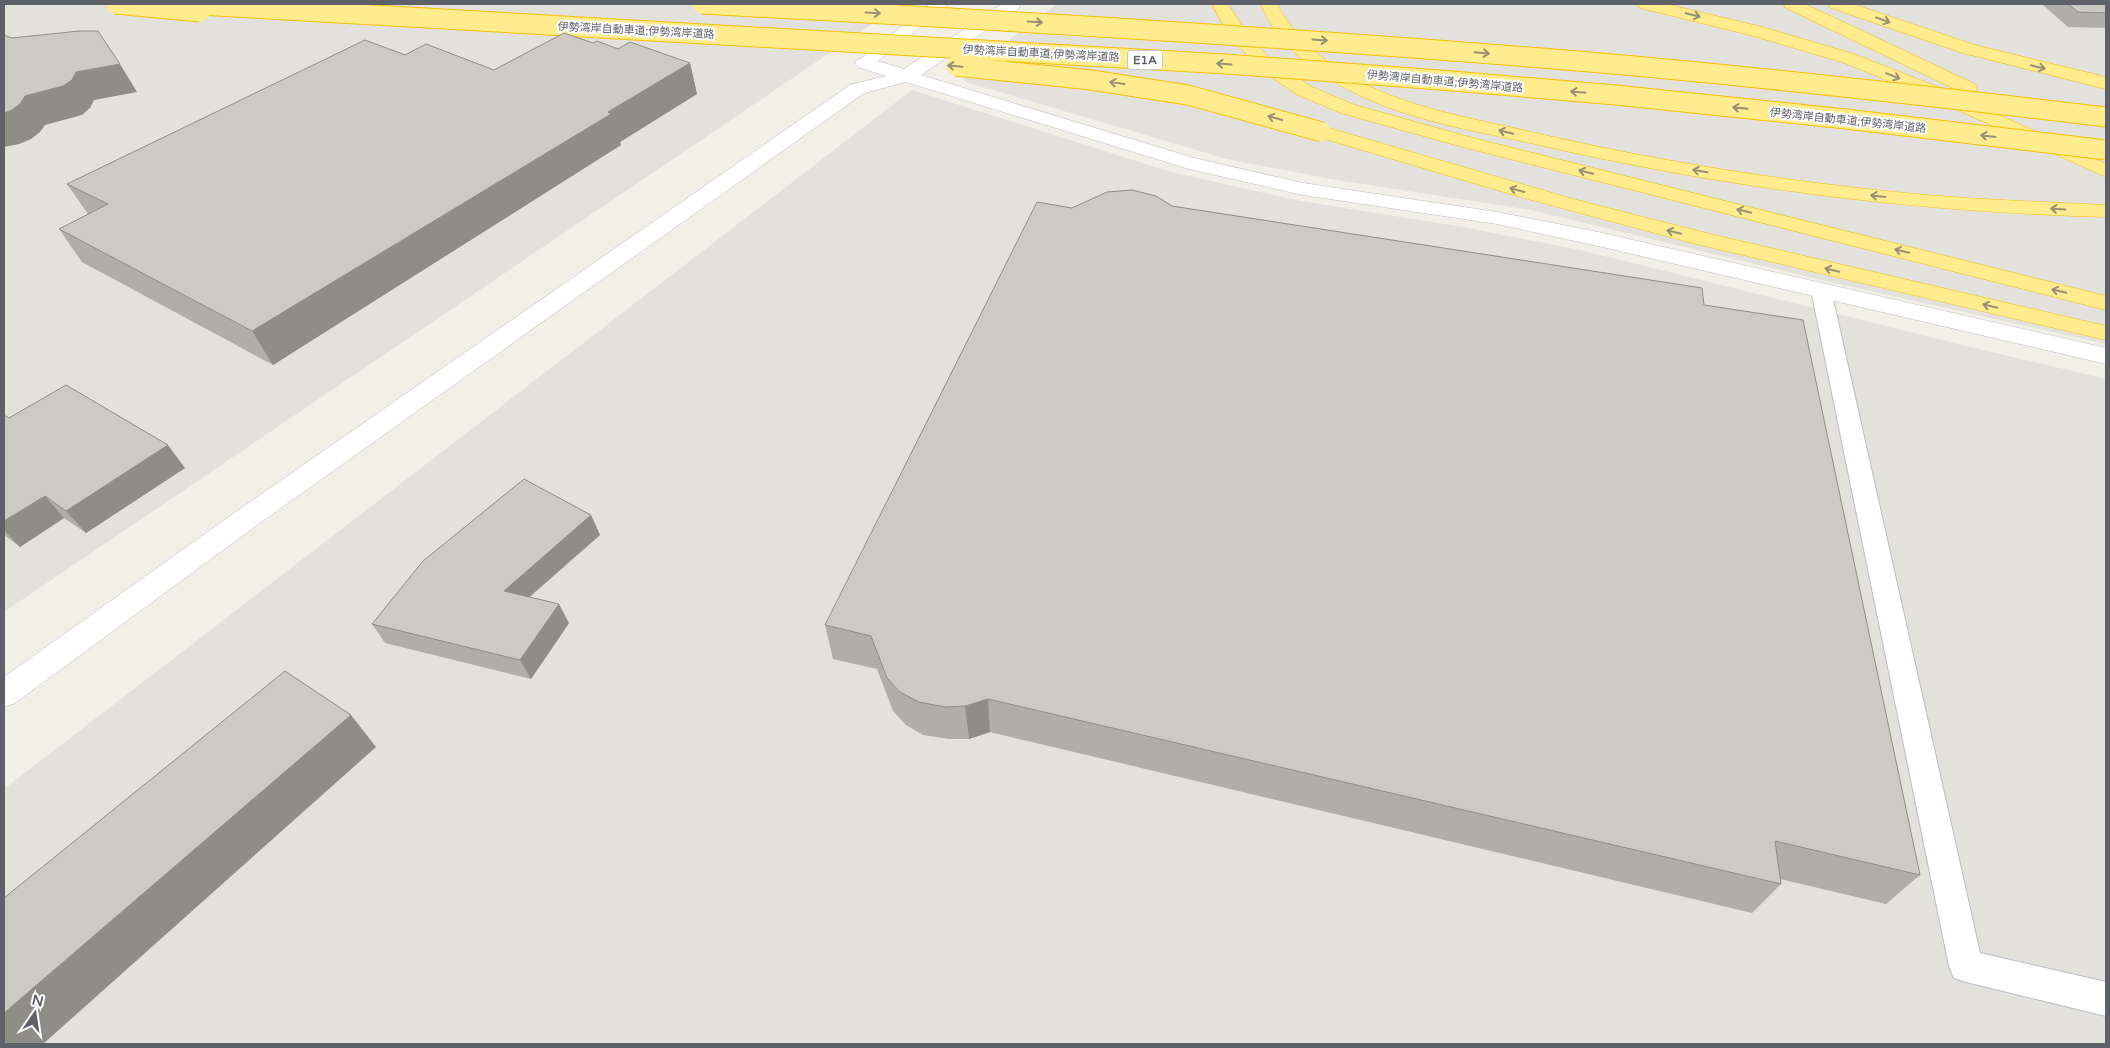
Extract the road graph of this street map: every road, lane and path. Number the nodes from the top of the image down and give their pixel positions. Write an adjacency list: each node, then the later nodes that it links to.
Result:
1 (116, 4): 22 (highway, one-way to 1, bridge)
2 (182, 4): 16 (highway, 伊勢湾岸自動車道;伊勢湾岸道路 / E1A, one-way to 2, bridge)
3 (702, 4): 15 (highway, one-way to 15, bridge)
4 (940, 4): 11 (street)
5 (1013, 4): 12 (street)
6 (1220, 4): 21 (highway, one-way to 6, bridge)
7 (1269, 4): 19 (highway, one-way to 7, bridge)
8 (1646, 4): 18 (highway, one-way to 18, bridge)
9 (1792, 4): 17 (highway, bridge)
10 (1837, 4): 13 (highway, one-way to 13)
11 (864, 63): 12 (street); 14 (street)
12 (907, 76): 14 (street); 20 (street)
13 (2106, 83)
14 (857, 90): 24 (street)
15 (2106, 117)
16 (2106, 150)
17 (2106, 160)
18 (2106, 172)
19 (2106, 211)
20 (1821, 290): 23 (street); 25 (lane)
21 (2106, 303)
22 (2106, 333)
23 (2106, 356)
24 (4, 694)
25 (2106, 999)

